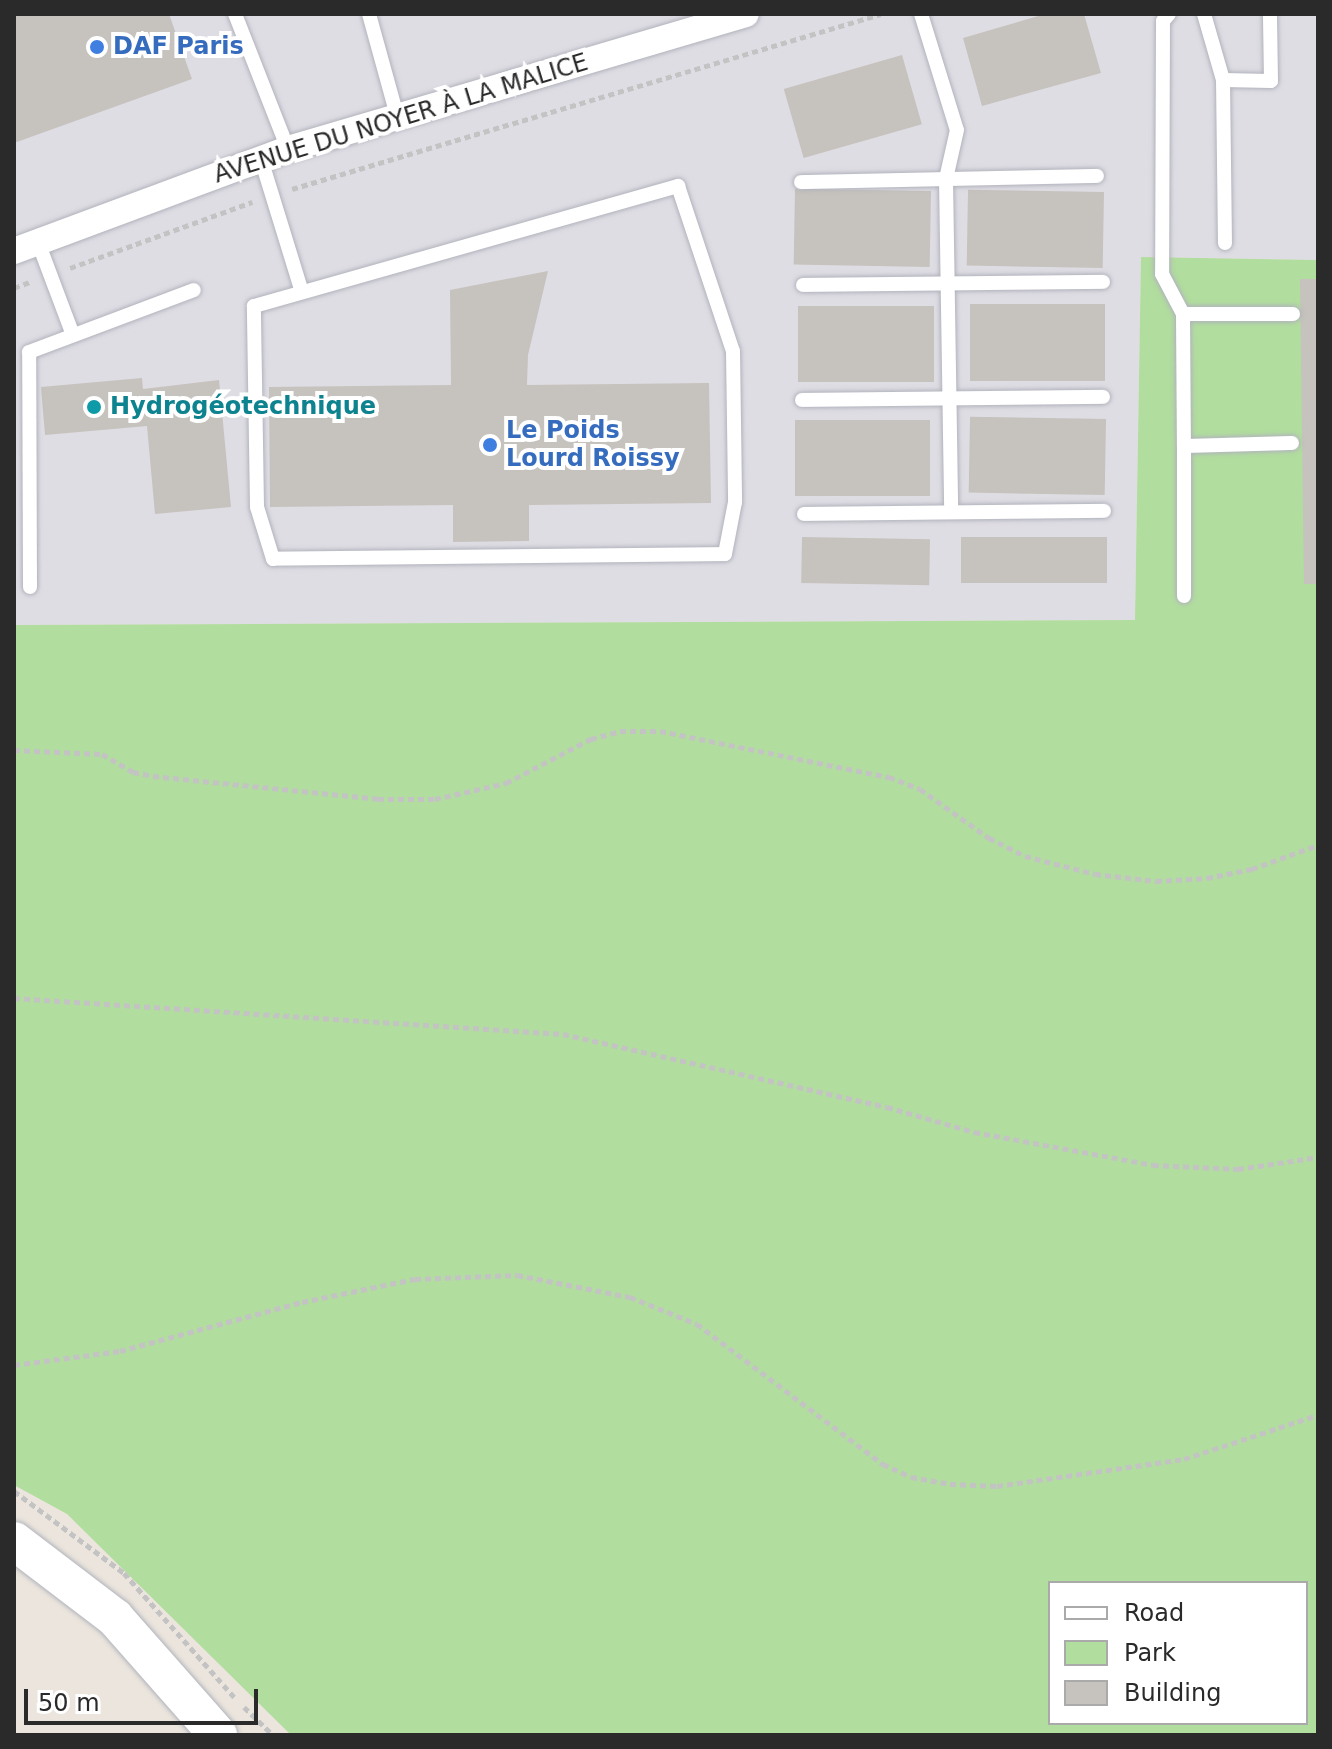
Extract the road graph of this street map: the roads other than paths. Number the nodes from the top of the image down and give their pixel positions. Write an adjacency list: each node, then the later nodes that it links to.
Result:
1 (235, 14): 10 (lane)
2 (369, 14): 9 (lane)
3 (746, 14): 9 (street, AVENUE DU NOYER À LA MALICE)
4 (921, 14): 13 (lane)
5 (1169, 14): 22 (lane)
6 (1204, 14): 8 (lane)
7 (1270, 14): 8 (lane)
8 (1223, 80): 15 (lane)
9 (397, 116): 10 (street, AVENUE DU NOYER À LA MALICE)
10 (288, 149): 11 (street, AVENUE DU NOYER À LA MALICE)
11 (261, 159): 16 (street, AVENUE DU NOYER À LA MALICE); 21 (lane)
12 (1097, 176): 13 (lane)
13 (946, 179): 14 (lane); 18 (lane)
14 (801, 182)
15 (1225, 243)
16 (26, 246): 24 (lane)
17 (1103, 282): 18 (lane)
18 (947, 283): 19 (lane); 26 (lane)
19 (803, 285)
20 (194, 290): 24 (lane)
21 (302, 292): 21 (lane)
22 (1183, 314): 23 (lane); 29 (lane)
23 (1293, 314)
24 (73, 335): 33 (lane)
25 (1103, 397): 26 (lane)
26 (949, 398): 27 (lane); 31 (lane)
27 (802, 400)
28 (1292, 443): 29 (lane)
29 (1184, 446): 34 (lane)
30 (1104, 511): 31 (lane)
31 (951, 512): 32 (lane)
32 (804, 514)
33 (30, 587)
34 (1184, 596)
35 (14, 1541): 36 (street)
36 (218, 1735)

